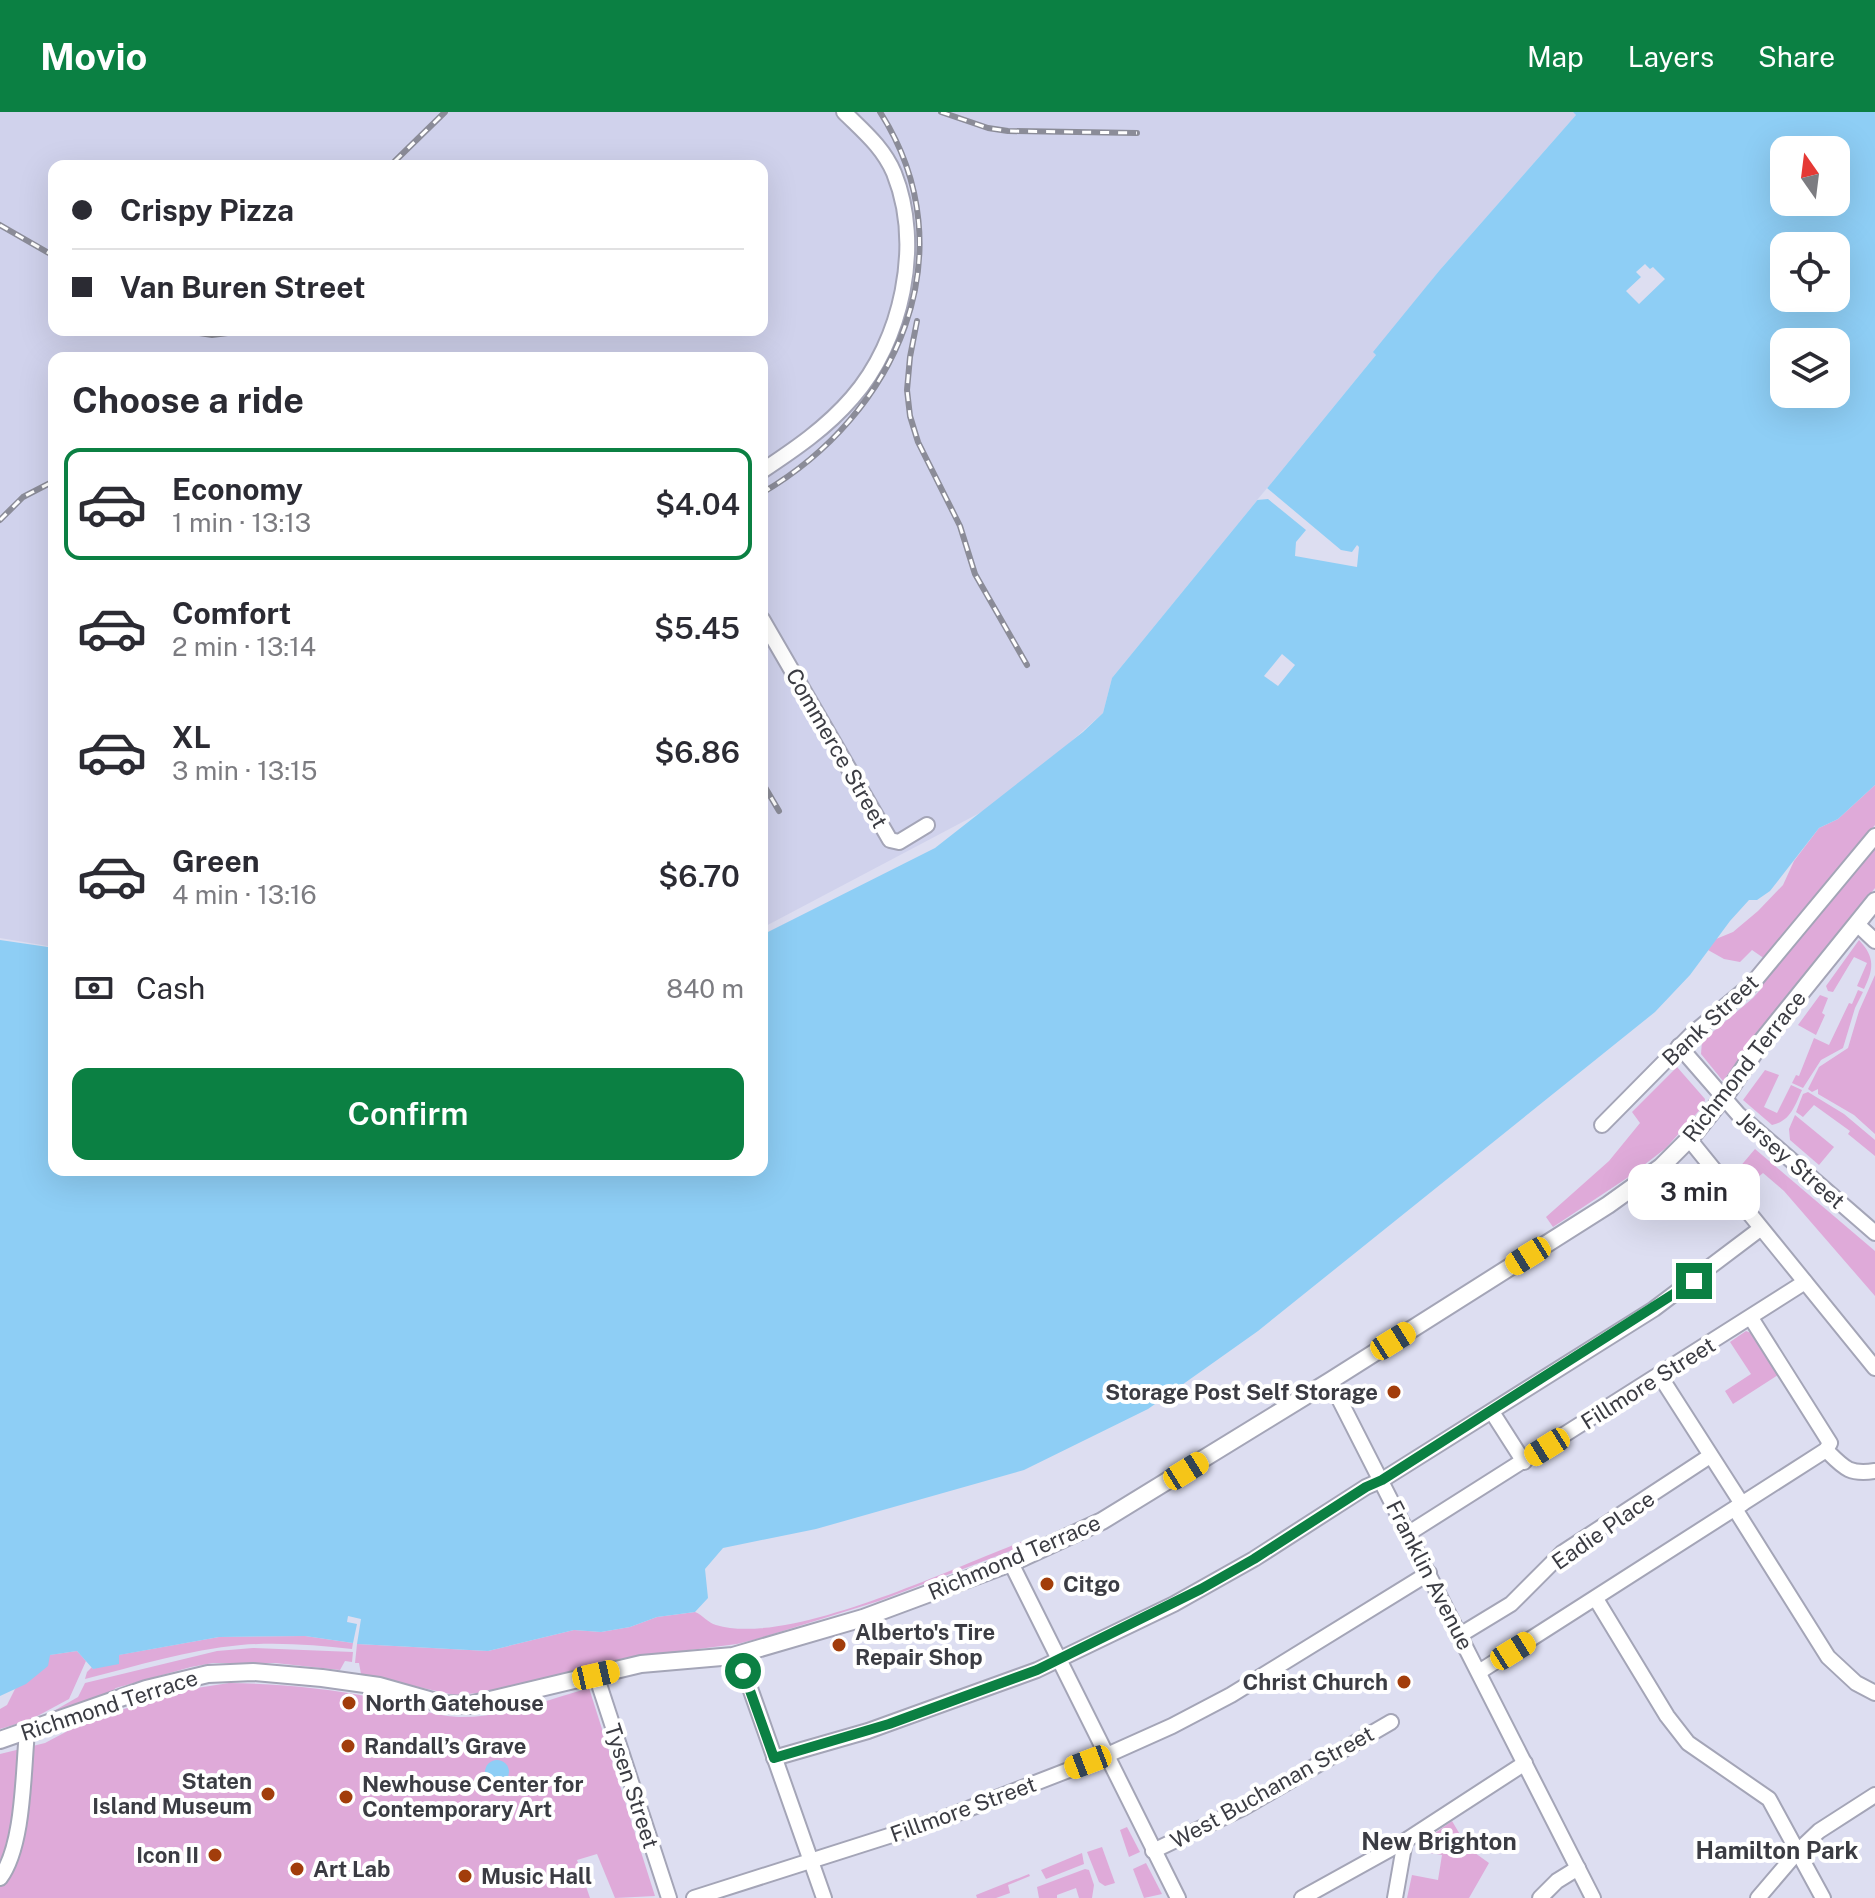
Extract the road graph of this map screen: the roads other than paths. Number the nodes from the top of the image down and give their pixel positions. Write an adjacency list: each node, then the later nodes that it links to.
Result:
1 (844, 112): 2 (street)
2 (768, 467)
3 (768, 629): 4 (street, Commerce Street)
4 (927, 825)
5 (1875, 836): 9 (street, Bank Street)
6 (1875, 901): 7 (main road, Richmond Terrace)
7 (1857, 924): 8 (street); 10 (main road, Richmond Terrace)
8 (1875, 941)
9 (1679, 1046): 10 (street, Jersey Street); 11 (street, Bank Street)
10 (1723, 1099): 12 (main road, Richmond Terrace); 14 (street, Jersey Street)
11 (1602, 1125)
12 (1689, 1139): 13 (street); 19 (main road, Richmond Terrace)
13 (1760, 1229): 15 (street); 20 (street)
14 (1875, 1233)
15 (1805, 1282): 16 (street, Fillmore Street); 17 (street)
16 (1751, 1318): 18 (street, Fillmore Street); 21 (street)
17 (1875, 1368)
18 (1660, 1376): 22 (street); 23 (street, Fillmore Street)
19 (1330, 1381): 25 (street, Franklin Avenue); 28 (main road, Richmond Terrace)
20 (1492, 1412): 23 (street); 25 (street)
21 (1828, 1447): 24 (street); 26 (street)
22 (1710, 1456): 26 (street); 31 (street, Eadie Place)
23 (1524, 1462): 27 (street, Fillmore Street)
24 (1875, 1471)
25 (1382, 1480): 27 (street, Franklin Avenue); 33 (street)
26 (1739, 1506): 30 (street); 36 (street)
27 (1409, 1533): 29 (street, Franklin Avenue)
28 (1011, 1563): 32 (main road, Richmond Terrace); 33 (street)
29 (1429, 1573): 31 (street, Franklin Avenue); 40 (street, Fillmore Street)
30 (1596, 1599): 34 (street); 45 (street)
31 (1460, 1635): 34 (street, Franklin Avenue)
32 (738, 1654): 35 (main road, Richmond Terrace); 41 (street)
33 (1057, 1660): 40 (street); 41 (street)
34 (1479, 1672): 42 (street, Franklin Avenue)
35 (596, 1675): 38 (main road, Richmond Terrace); 50 (street, Tysen Street)
36 (1875, 1693)
37 (1391, 1722): 46 (street, West Buchanan Street)
38 (27, 1732): 39 (main road, Richmond Terrace); 49 (street)
39 (0, 1740)
40 (1105, 1756): 46 (street); 47 (street, Fillmore Street)
41 (774, 1758): 47 (street)
42 (1525, 1763): 44 (street); 48 (street, Franklin Avenue)
43 (1875, 1795): 45 (street)
44 (1405, 1841): 54 (street); 55 (street)
45 (1799, 1850): 58 (street); 59 (street)
46 (1153, 1851): 53 (street)
47 (810, 1862): 51 (street, Fillmore Street); 52 (street)
48 (1578, 1868): 56 (street); 57 (street, Franklin Avenue)
49 (0, 1878)
50 (669, 1898)
51 (694, 1898)
52 (824, 1898)
53 (1178, 1898)
54 (1302, 1898)
55 (1395, 1898)
56 (1540, 1898)
57 (1593, 1898)
58 (1758, 1898)
59 (1823, 1898)

